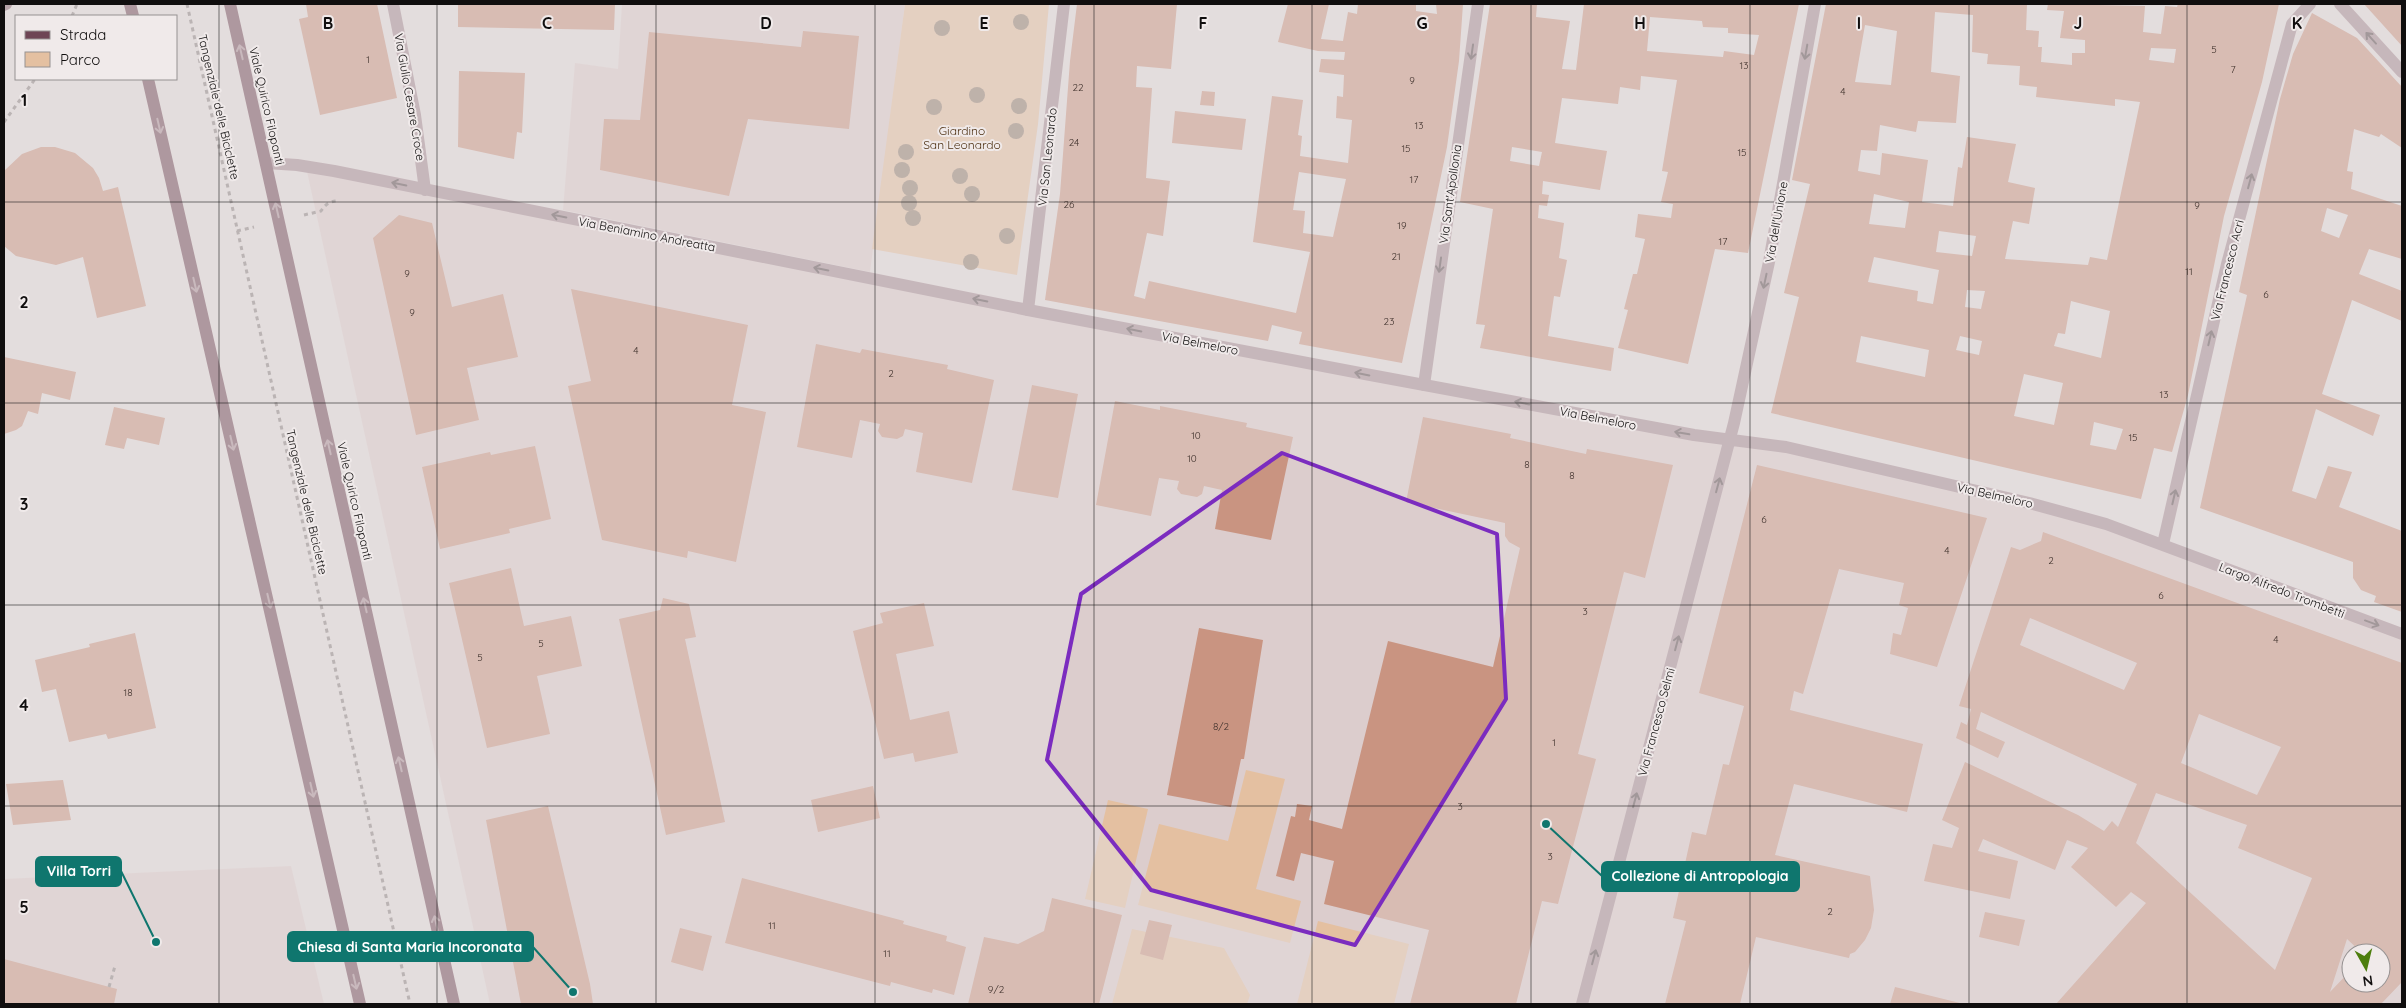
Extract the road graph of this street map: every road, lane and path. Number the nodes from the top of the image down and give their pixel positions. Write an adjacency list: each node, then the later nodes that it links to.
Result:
1 (186, 4): 23 (path, Tangenziale delle Biciclette)
2 (230, 4): 13 (main road, Viale Quirico Filopanti, one-way to 2)
3 (393, 4): 14 (street, Via Giulio Cesare Croce)
4 (1064, 4): 15 (street, Via San Leonardo)
5 (1478, 4): 16 (street, Via Sant'Apollonia, one-way to 16)
6 (1815, 4): 17 (street, Via dell'Unione, one-way to 17)
7 (2310, 4): 18 (street, Via Francesco Acri, one-way to 7)
8 (2340, 4): 9 (street, one-way to 8)
9 (2402, 72)
10 (34, 80): 12 (path)
11 (148, 80): 22 (main road, one-way to 22)
12 (4, 122)
13 (266, 163): 14 (street, Via Beniamino Andreatta, one-way to 13); 24 (main road, Viale Quirico Filopanti, one-way to 13)
14 (426, 190): 15 (street, Via Beniamino Andreatta, one-way to 14)
15 (1028, 310): 16 (street, Via Belmeloro, one-way to 15)
16 (1424, 385): 17 (street, Via Belmeloro, one-way to 16)
17 (1730, 439): 18 (street, Via Belmeloro); 25 (street, Via Francesco Selmi, one-way to 17)
18 (2163, 544): 19 (street, Largo Alfredo Trombetti, one-way to 19)
19 (2402, 634)
20 (115, 966): 21 (path)
21 (109, 987)
22 (360, 1004)
23 (410, 1004)
24 (454, 1004)
25 (1582, 1004)

